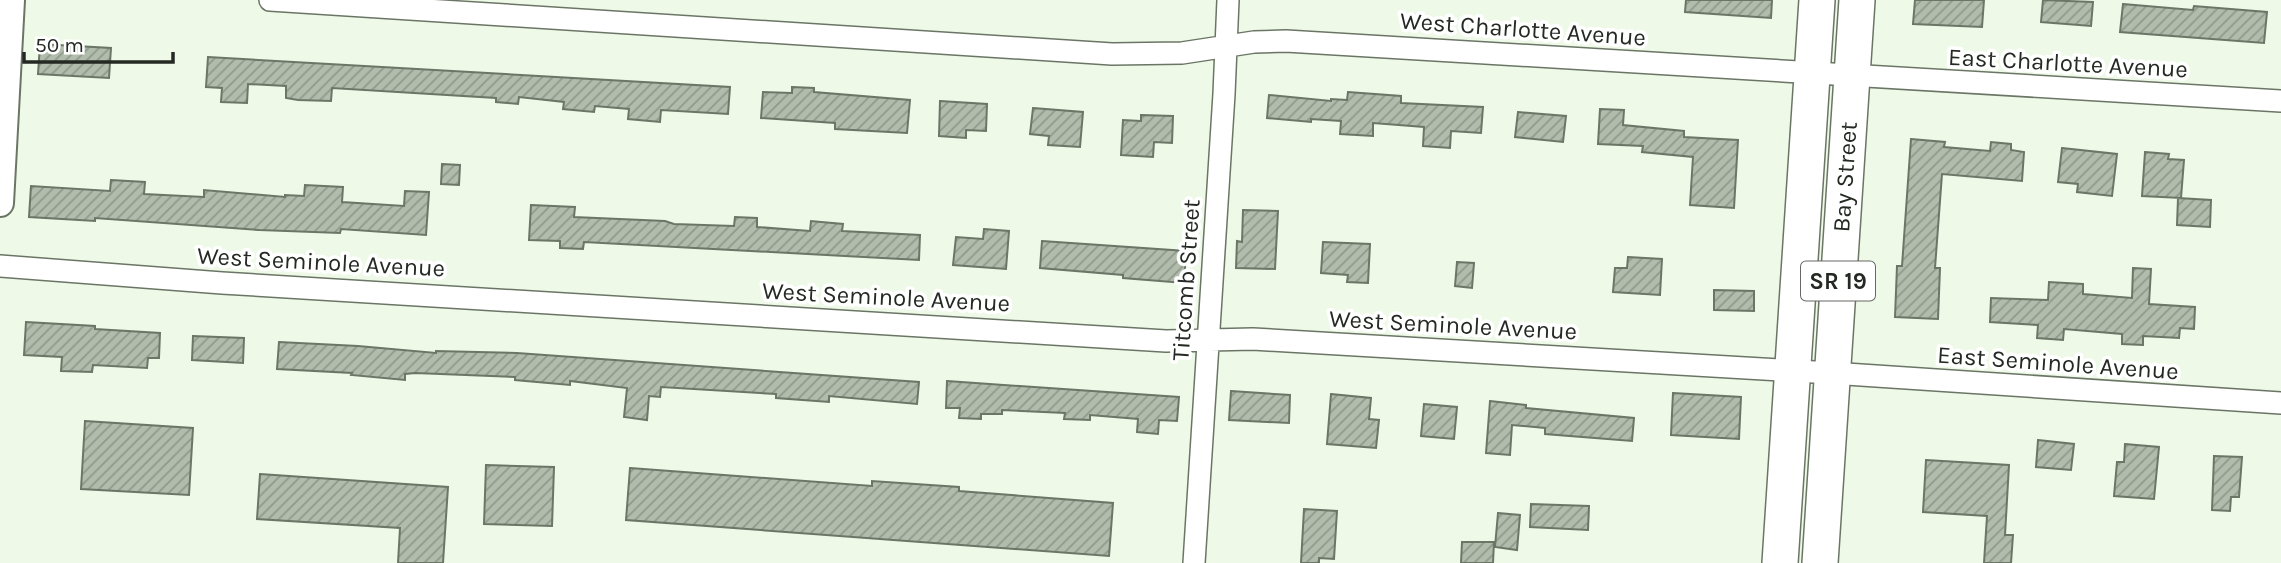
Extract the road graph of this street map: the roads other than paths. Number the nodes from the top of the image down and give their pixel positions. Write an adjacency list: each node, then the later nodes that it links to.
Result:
1 (11, 0): 10 (street)
2 (270, 0): 6 (street, West Charlotte Avenue)
3 (1228, 0): 6 (street, Titcomb Street)
4 (1817, 0): 7 (main road, Bay Street / SR 19)
5 (1857, 0): 8 (main road, Bay Street / SR 19)
6 (1226, 48): 7 (street, West Charlotte Avenue); 12 (street, Titcomb Street)
7 (1812, 73): 8 (street, West Charlotte Avenue); 13 (main road, Bay Street / SR 19)
8 (1852, 76): 9 (street, East Charlotte Avenue); 14 (main road, Bay Street / SR 19)
9 (2281, 101)
10 (0, 203)
11 (0, 266): 12 (street, West Seminole Avenue)
12 (1209, 339): 13 (street, West Seminole Avenue); 16 (street, Titcomb Street)
13 (1781, 371): 14 (street, West Seminole Avenue); 17 (main road, Bay Street / SR 19)
14 (1831, 373): 15 (street, East Seminole Avenue); 18 (main road, Bay Street / SR 19)
15 (2281, 403)
16 (1194, 563)
17 (1780, 563)
18 (1820, 563)

